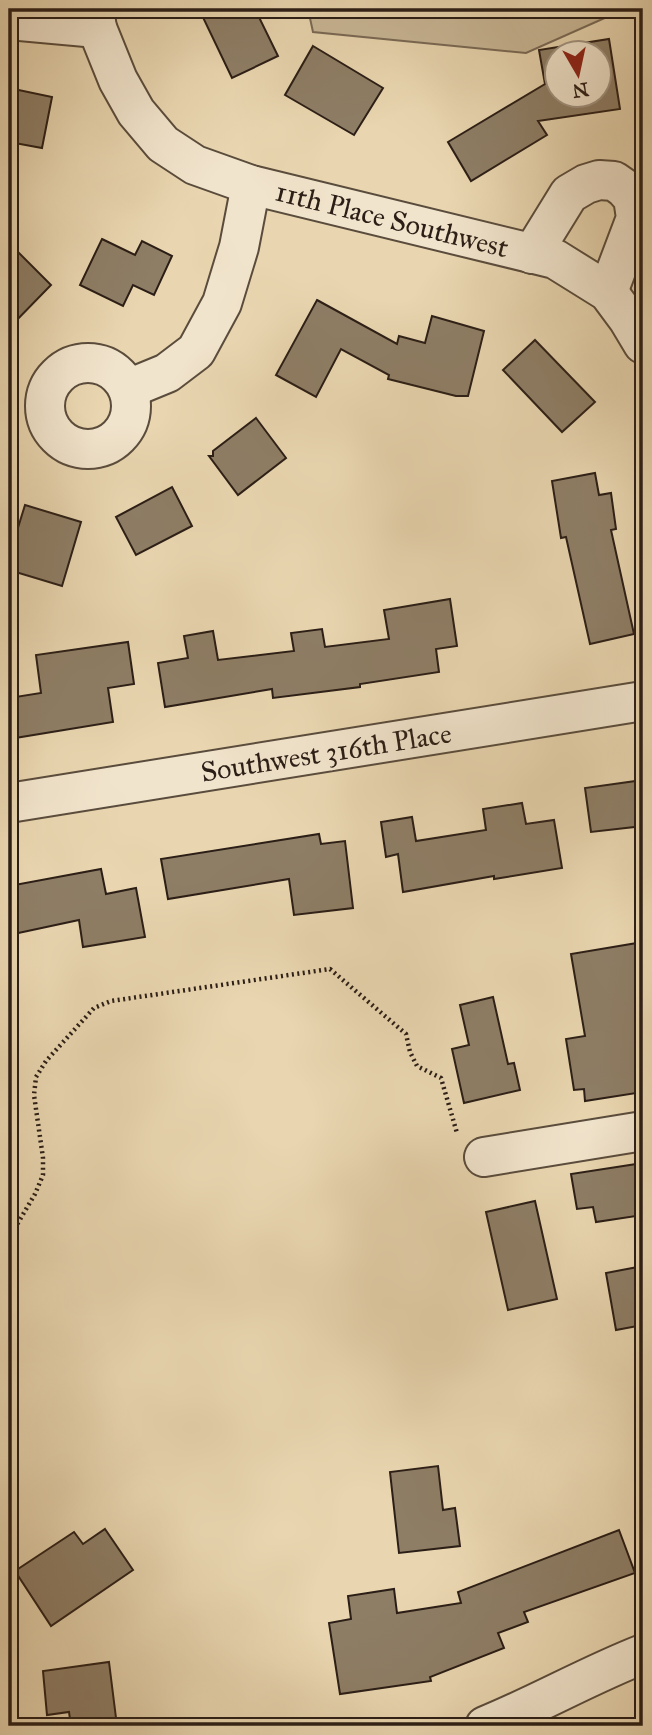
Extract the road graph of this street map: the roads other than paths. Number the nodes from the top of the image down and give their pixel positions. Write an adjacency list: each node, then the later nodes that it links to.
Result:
1 (96, 18): 2 (street); 3 (street, 11th Place Southwest)
2 (9, 20)
3 (251, 185): 4 (street, 11th Place Southwest); 7 (street)
4 (532, 254): 5 (street, 11th Place Southwest); 5 (street, 11th Place Southwest)
5 (608, 292): 6 (street, 11th Place Southwest)
6 (643, 344)
7 (128, 389)
8 (643, 701): 9 (street, Southwest 316th Place)
9 (9, 803)
10 (643, 1131): 11 (street)
11 (475, 1147)
12 (643, 1654): 13 (street)
13 (485, 1726)

